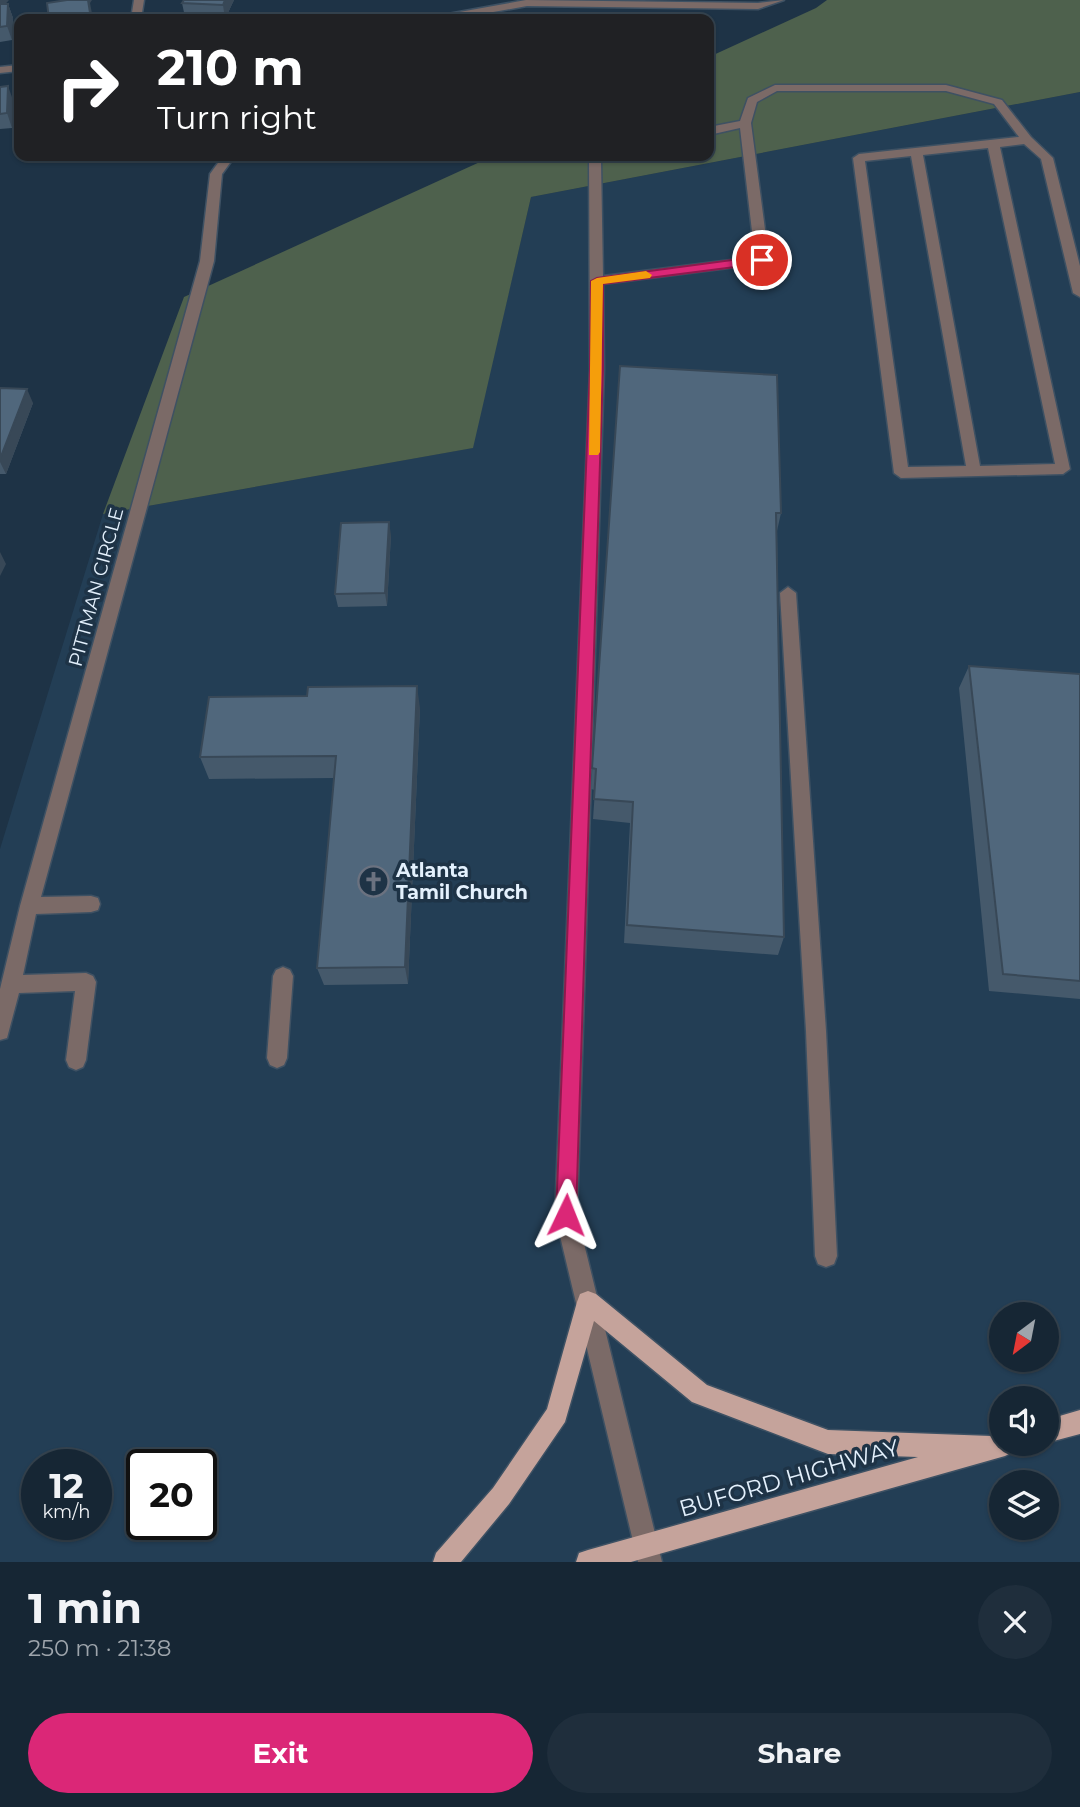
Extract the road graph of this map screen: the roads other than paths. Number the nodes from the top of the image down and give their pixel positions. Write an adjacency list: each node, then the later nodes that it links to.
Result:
1 (779, 0): 2 (street)
2 (467, 14)
3 (745, 123): 4 (street); 5 (street); 10 (street)
4 (714, 130)
5 (1027, 140): 6 (street); 11 (street)
6 (993, 144): 7 (street); 12 (street)
7 (916, 152): 12 (street); 12 (street)
8 (225, 161): 15 (street, PITTMAN CIRCLE)
9 (596, 161): 10 (street)
10 (597, 281): 22 (street)
11 (1080, 293)
12 (974, 471)
13 (788, 593): 21 (street)
14 (91, 904): 15 (street)
15 (29, 906): 17 (street, PITTMAN CIRCLE)
16 (283, 976): 19 (street)
17 (11, 984): 18 (street, PITTMAN CIRCLE); 20 (street)
18 (0, 1031)
19 (277, 1058)
20 (76, 1060)
21 (826, 1256)
22 (587, 1302): 25 (main road); 27 (street); 28 (main road)
23 (1080, 1422): 24 (main road)
24 (1059, 1428)
25 (989, 1446)
26 (989, 1449): 27 (main road, BUFORD HIGHWAY)
27 (648, 1554): 29 (main road, BUFORD HIGHWAY)
28 (445, 1562)
29 (588, 1562)

